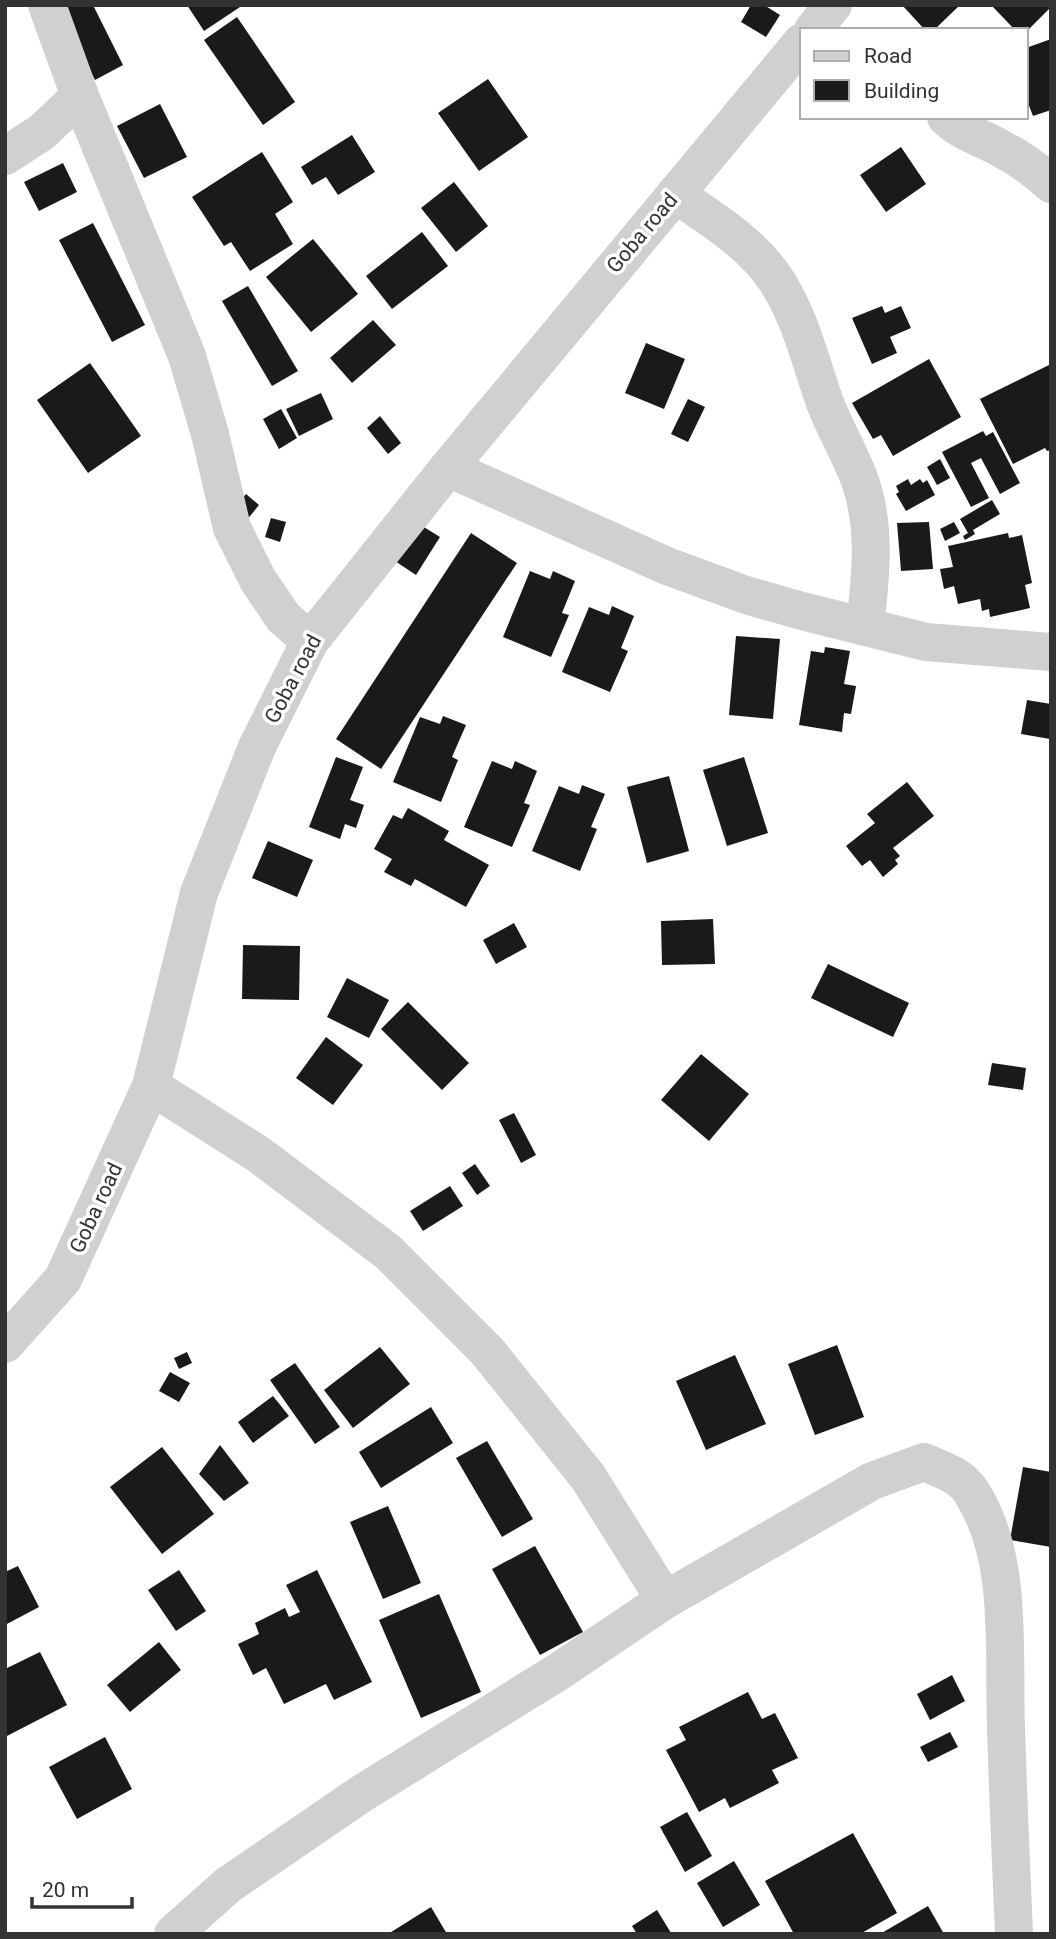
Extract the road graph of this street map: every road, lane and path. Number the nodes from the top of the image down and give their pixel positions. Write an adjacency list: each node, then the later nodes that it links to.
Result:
1 (47, 5): 3 (street)
2 (800, 44): 7 (street, Goba road)
3 (80, 96): 5 (street); 10 (street)
4 (948, 119): 6 (street)
5 (5, 156)
6 (1051, 184)
7 (675, 194): 8 (street, Goba road); 9 (street)
8 (448, 468): 9 (street); 10 (street, Goba road)
9 (865, 626): 11 (street)
10 (310, 641): 12 (street, Goba road)
11 (1051, 652)
12 (151, 1086): 13 (street, Goba road); 14 (street)
13 (12, 1325)
14 (664, 1600): 15 (street); 16 (street)
15 (173, 1934)
16 (1014, 1934)

